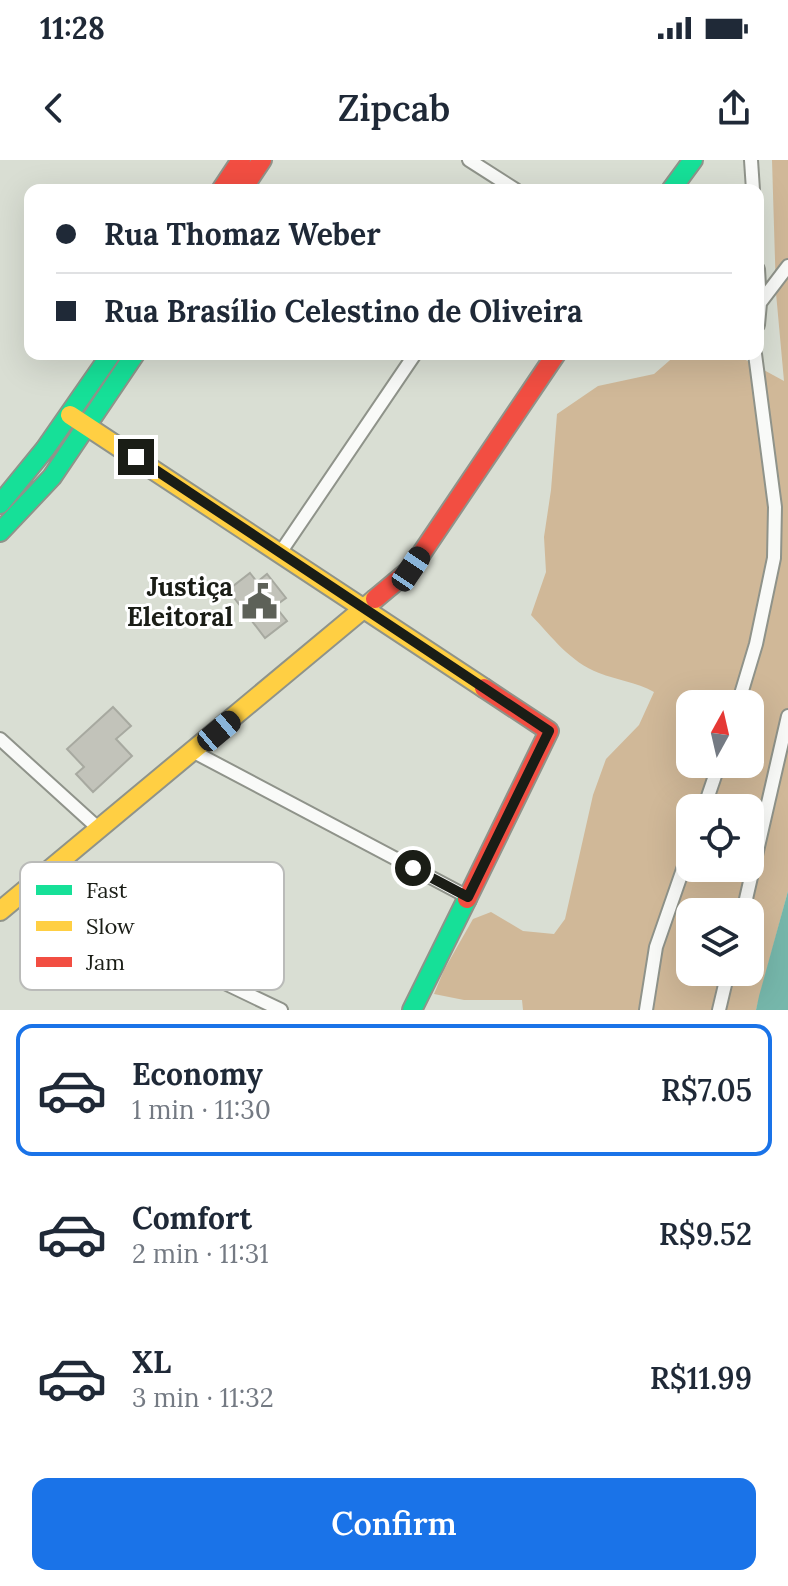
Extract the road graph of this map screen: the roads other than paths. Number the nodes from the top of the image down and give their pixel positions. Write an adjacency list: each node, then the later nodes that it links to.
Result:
1 (241, 160): 6 (street)
2 (262, 160): 7 (street)
3 (469, 160): 8 (street)
4 (693, 160): 9 (street)
5 (751, 160): 10 (street)
6 (225, 184)
7 (246, 184)
8 (507, 184)
9 (675, 184)
10 (753, 184)
11 (788, 266): 12 (street)
12 (764, 298)
13 (107, 360): 18 (street)
14 (131, 360): 19 (street)
15 (411, 360): 22 (street)
16 (552, 360): 23 (street)
17 (753, 360): 24 (street)
18 (70, 415): 19 (street); 20 (street)
19 (88, 426): 21 (street); 22 (street)
20 (0, 504)
21 (0, 532)
22 (280, 553): 23 (street)
23 (366, 609): 27 (street); 32 (street)
24 (742, 690)
25 (788, 716): 33 (street)
26 (0, 739): 28 (street)
27 (194, 752): 28 (street); 32 (street)
28 (98, 828): 29 (street)
29 (58, 862)
30 (679, 882): 39 (street)
31 (20, 894): 34 (street)
32 (468, 897): 38 (street)
33 (746, 898)
34 (0, 911)
35 (725, 986): 40 (street)
36 (239, 990): 37 (street)
37 (281, 1010)
38 (412, 1010)
39 (646, 1010)
40 (719, 1010)

